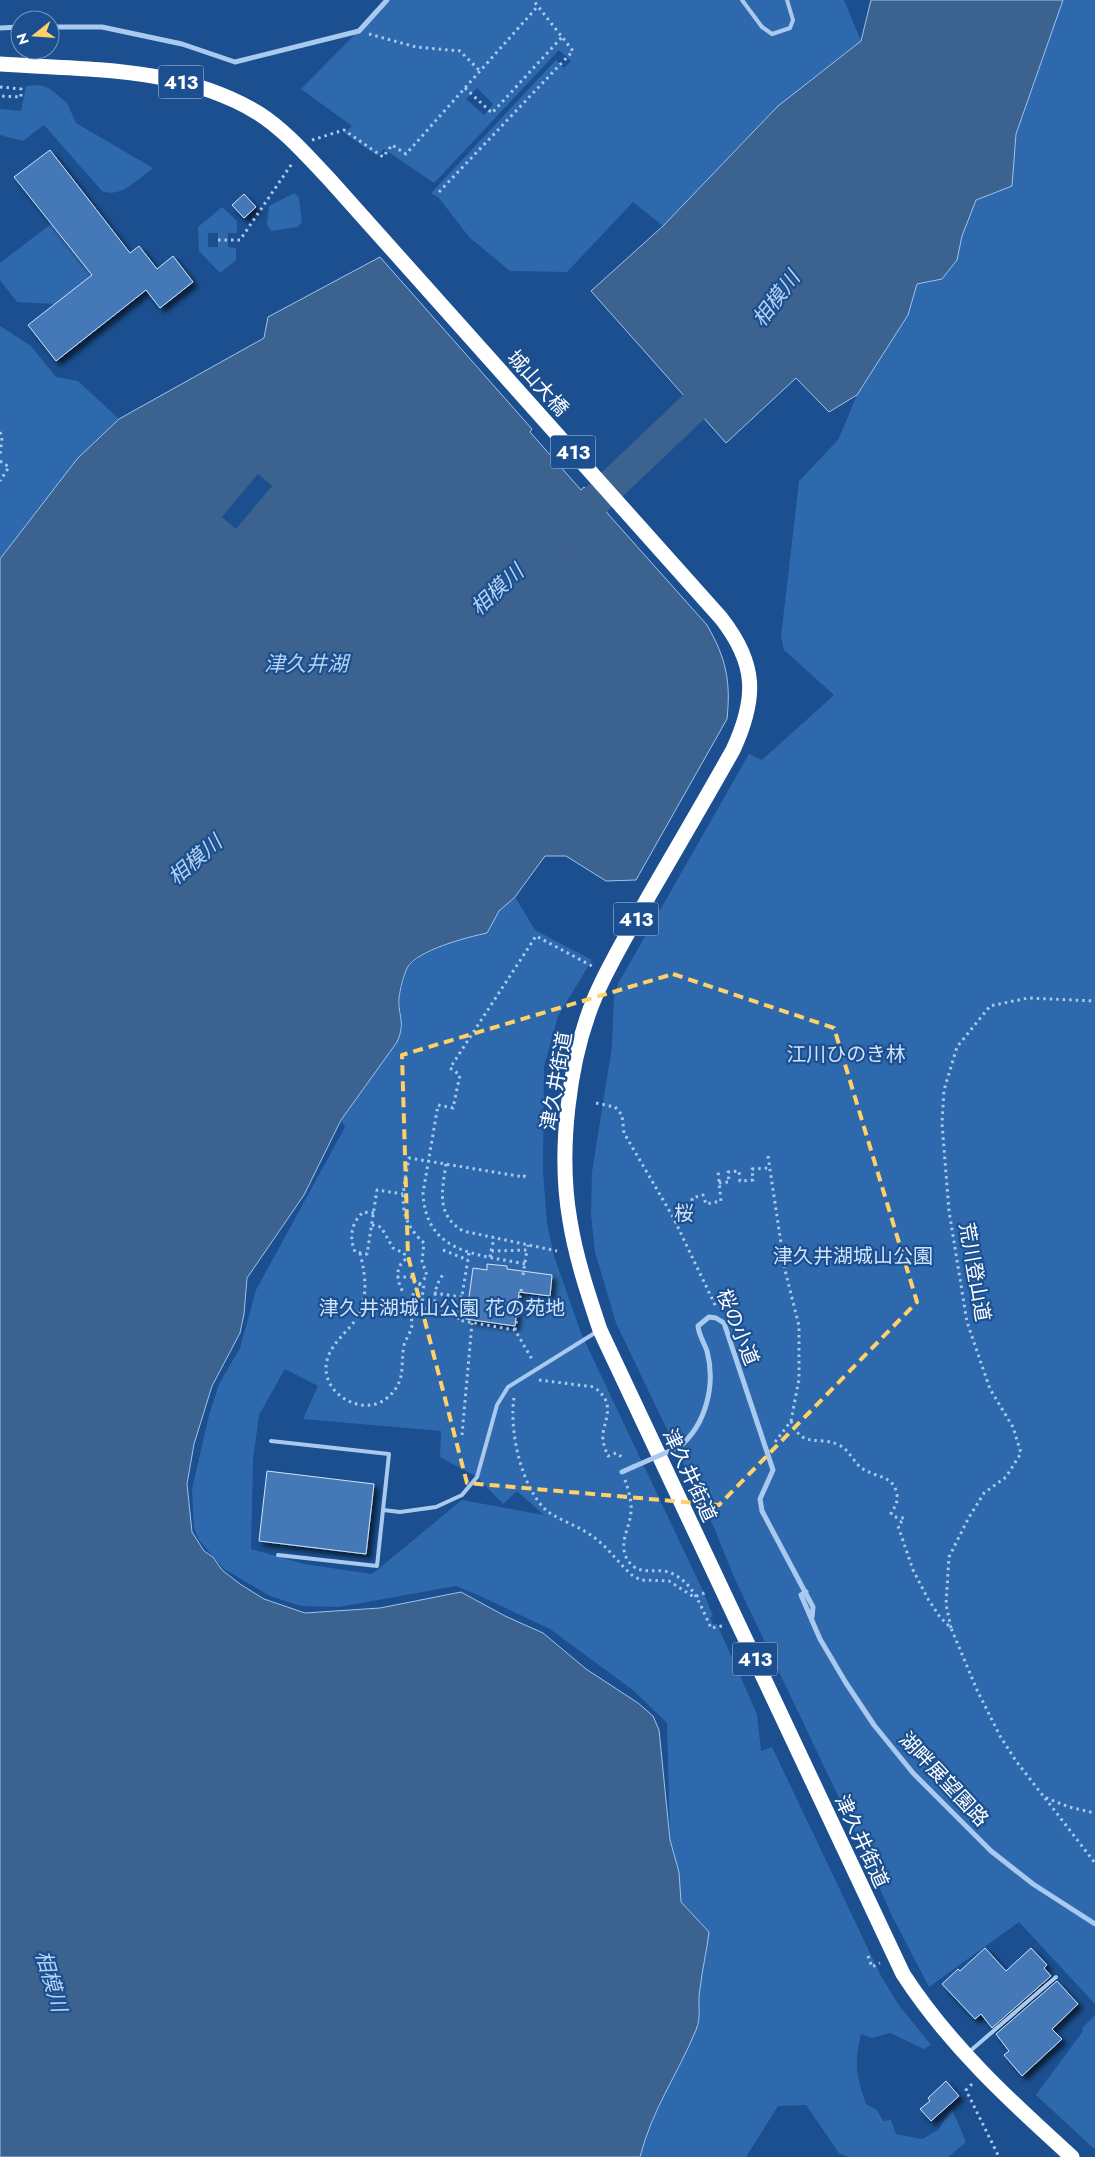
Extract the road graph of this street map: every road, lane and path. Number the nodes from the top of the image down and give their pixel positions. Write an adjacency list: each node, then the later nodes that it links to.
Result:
1 (387, 0): 7 (street)
2 (533, 0): 5 (path)
3 (742, 0): 4 (lane)
4 (788, 0)
5 (538, 6): 8 (path); 10 (path)
6 (60, 27): 7 (street)
7 (359, 31): 10 (path)
8 (562, 37): 12 (path); 15 (path)
9 (0, 64): 14 (highway, 413)
10 (480, 71): 12 (path)
11 (0, 87): 13 (path)
12 (465, 88): 14 (path)
13 (0, 96)
14 (309, 143): 16 (path); 21 (highway, 城山大橋 / 413)
15 (438, 192)
16 (218, 240)
17 (0, 432): 18 (path)
18 (0, 455)
19 (0, 461): 20 (path)
20 (0, 481)
21 (733, 750): 60 (highway, 津久井街道 / 413)
22 (593, 967): 26 (path)
23 (1095, 1001): 75 (path, 荒川登山道)
24 (596, 1103): 34 (path, 桜の小道)
25 (768, 1156): 28 (path)
26 (428, 1161): 27 (path); 32 (path); 43 (path)
27 (446, 1164): 30 (path); 36 (path)
28 (770, 1168): 31 (path); 64 (path)
29 (718, 1171): 31 (path)
30 (525, 1173)
31 (719, 1184): 34 (path)
32 (403, 1194): 33 (path); 50 (path)
33 (374, 1213): 35 (path); 42 (path)
34 (675, 1223): 58 (path, 桜の小道)
35 (372, 1225): 42 (path); 49 (path)
36 (494, 1238): 37 (path); 40 (path)
37 (528, 1245): 39 (path); 41 (path)
38 (443, 1250): 45 (path)
39 (527, 1250): 40 (path); 46 (path)
40 (492, 1251): 44 (path)
41 (557, 1251)
42 (360, 1253): 50 (path)
43 (469, 1253): 44 (path); 45 (path)
44 (490, 1257): 46 (path)
45 (468, 1260): 54 (path)
46 (525, 1264): 48 (path)
47 (444, 1272): 53 (path)
48 (523, 1275)
49 (397, 1277): 50 (path); 52 (path)
50 (419, 1285): 55 (path)
51 (522, 1285): 59 (path)
52 (403, 1292)
53 (434, 1293): 54 (path); 55 (path)
54 (462, 1298): 57 (path)
55 (435, 1307): 56 (path)
56 (437, 1315)
57 (472, 1323): 59 (path); 65 (path)
58 (724, 1323): 67 (street, 桜の小道); 68 (street, bridge)
59 (515, 1330): 61 (path)
60 (600, 1330): 61 (lane); 83 (highway, 津久井街道 / 413)
61 (538, 1369): 69 (lane)
62 (538, 1380): 68 (path)
63 (514, 1400): 73 (path)
64 (791, 1421): 67 (path); 75 (path)
65 (462, 1435)
66 (271, 1441): 69 (lane)
67 (766, 1446): 70 (street, 桜の小道)
68 (622, 1472): 73 (path)
69 (383, 1510): 71 (lane)
70 (766, 1522): 79 (street, 湖畔展望園路)
71 (278, 1554)
72 (707, 1592): 73 (path)
73 (697, 1596): 74 (path)
74 (722, 1626)
75 (951, 1628): 76 (path)
76 (1044, 1797): 77 (path); 78 (path)
77 (1095, 1813)
78 (1095, 1863)
79 (1095, 1924)
80 (868, 1956): 81 (path)
81 (880, 1963)
82 (1056, 1977): 83 (lane)
83 (965, 2055): 86 (highway, 津久井街道 / 413)
84 (972, 2084): 85 (path)
85 (999, 2157)
86 (1072, 2157)

